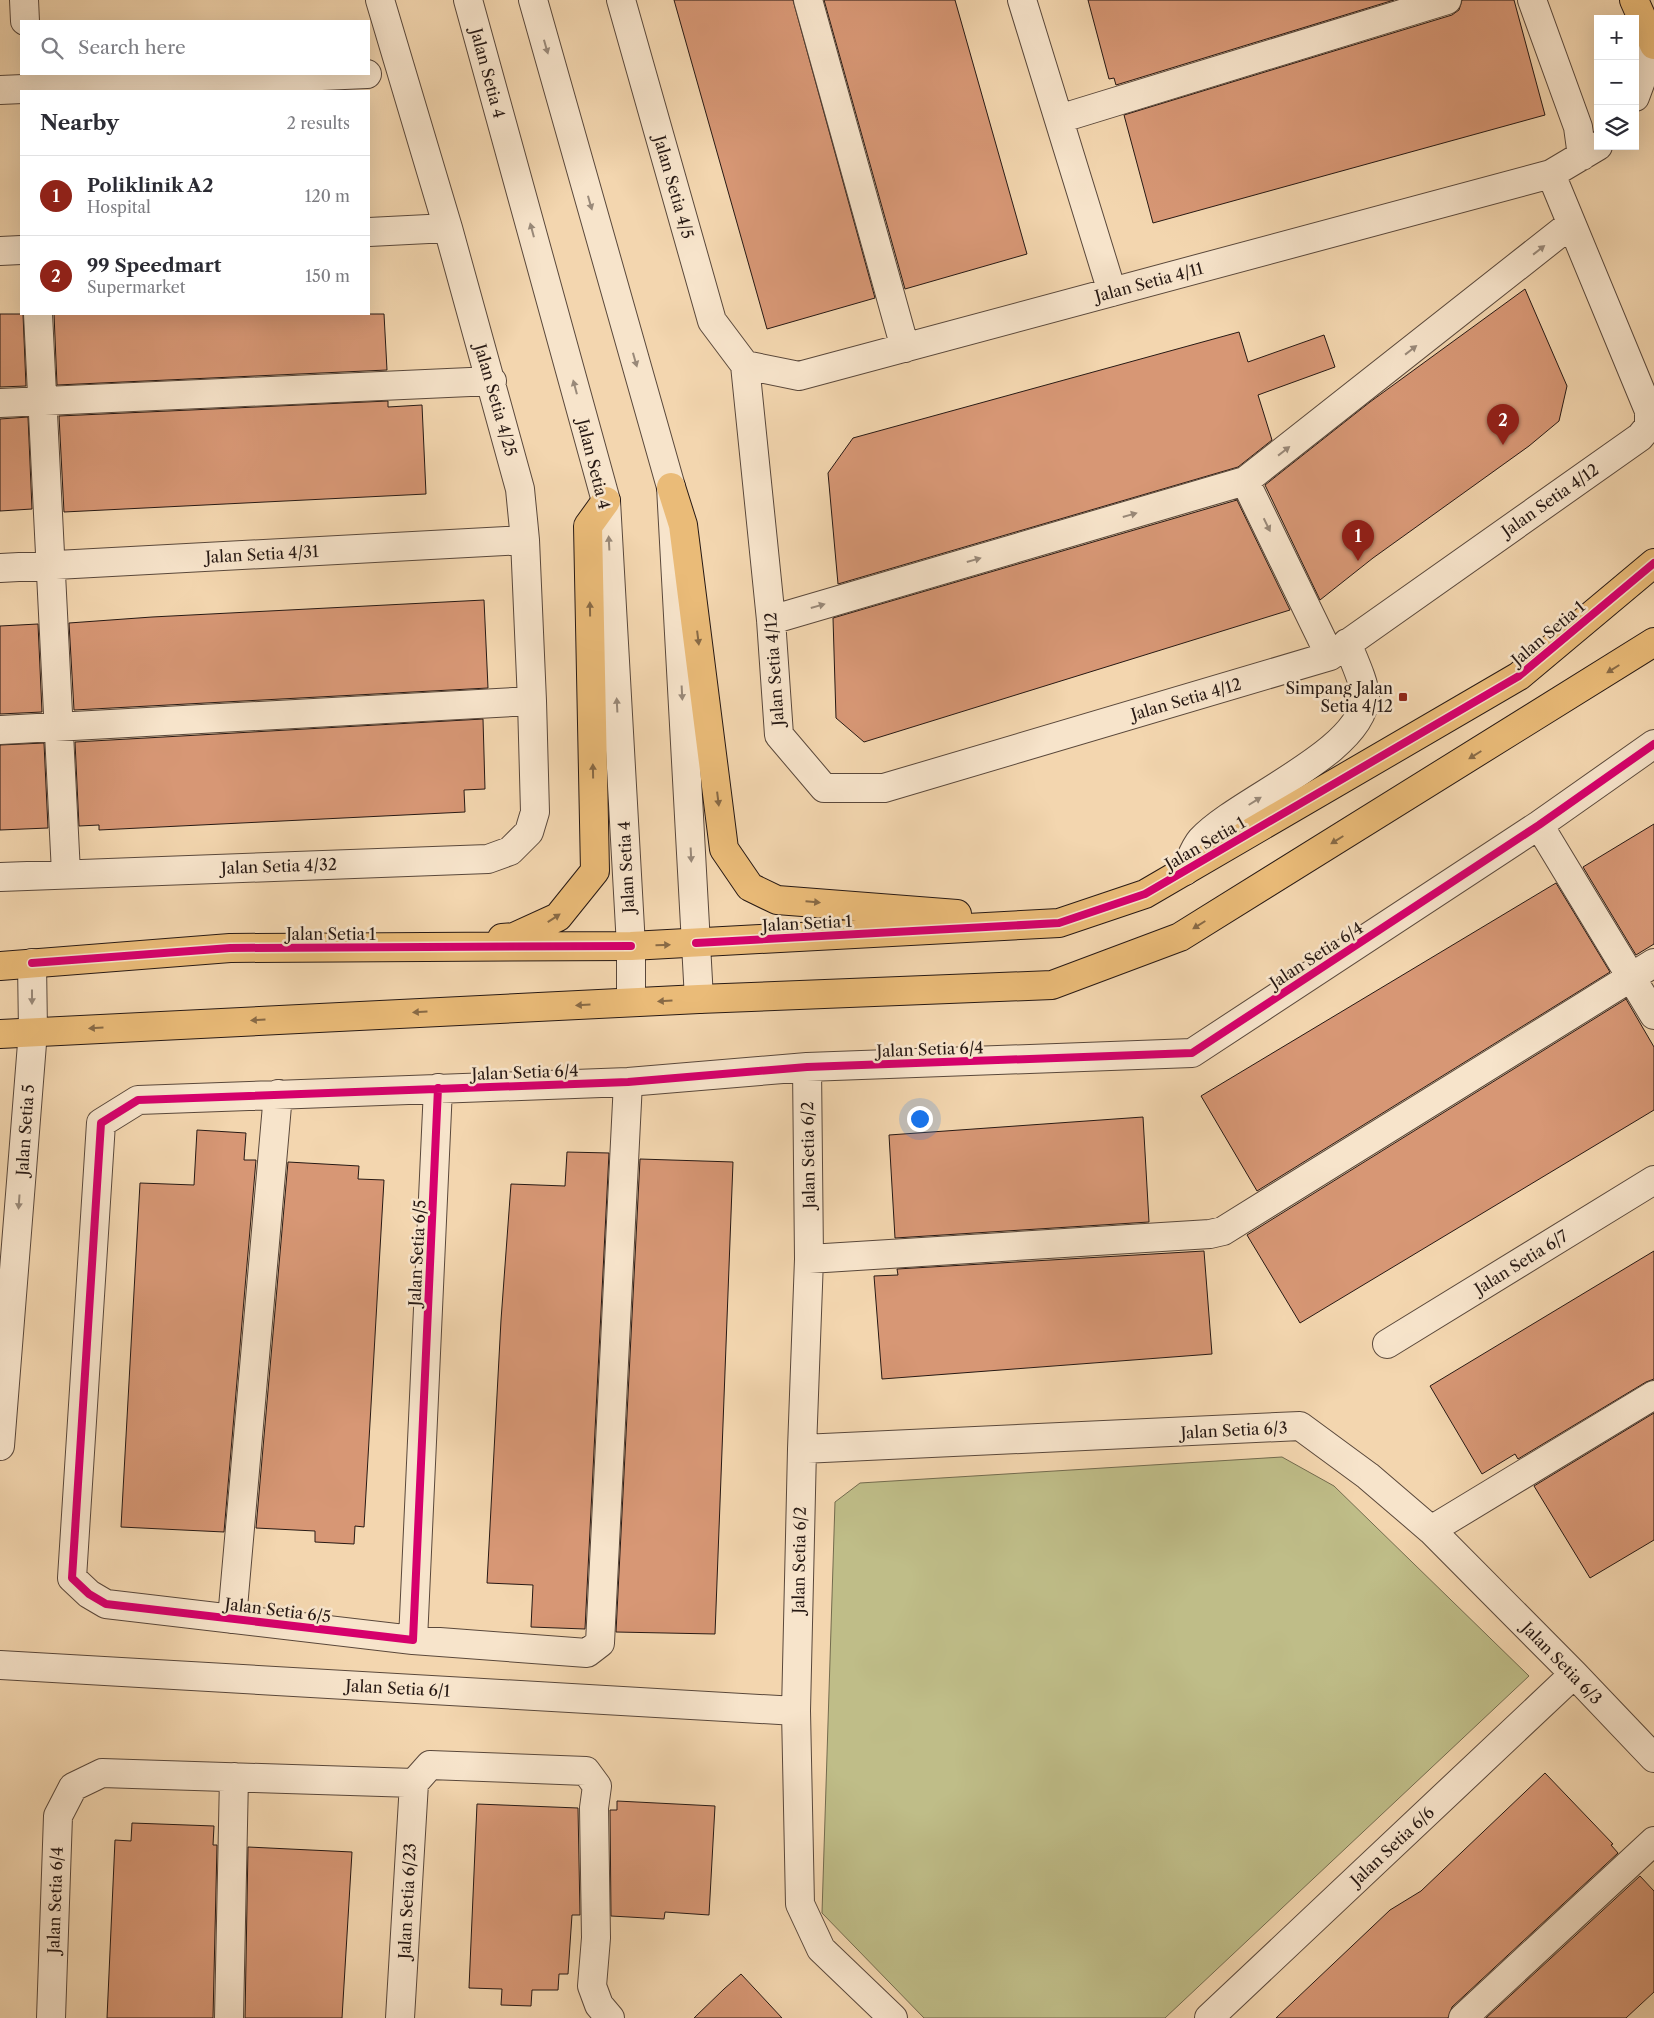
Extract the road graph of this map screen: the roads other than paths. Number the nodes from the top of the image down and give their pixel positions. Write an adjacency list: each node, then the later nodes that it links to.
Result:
1 (24, 0): 11 (street)
2 (380, 0): 13 (street, Jalan Setia 4/25)
3 (468, 0): 36 (street, Jalan Setia 4, one-way to 3)
4 (533, 0): 35 (street, one-way to 35)
5 (621, 0): 30 (street, Jalan Setia 4/5)
6 (808, 0): 29 (street)
7 (1022, 0): 19 (street)
8 (1447, 0): 19 (street)
9 (1532, 0): 20 (street)
10 (1634, 0): 12 (main road)
11 (25, 20)
12 (1654, 46): 17 (street)
13 (402, 72): 14 (street); 23 (street, Jalan Setia 4/25)
14 (370, 74)
15 (337, 75): 16 (street)
16 (28, 85): 18 (street)
17 (1639, 86)
18 (0, 90)
19 (1058, 119): 27 (street)
20 (1590, 151): 21 (street, Jalan Setia 4/11)
21 (1552, 174): 22 (street, Jalan Setia 4/12); 27 (street, Jalan Setia 4/11)
22 (1571, 224): 34 (street, one-way to 22); 43 (street, Jalan Setia 4/12)
23 (448, 228): 24 (street); 31 (street, Jalan Setia 4/25)
24 (370, 232)
25 (20, 250): 26 (street)
26 (0, 251)
27 (1112, 292): 29 (street, Jalan Setia 4/11)
28 (38, 315): 32 (street)
29 (906, 348): 30 (street, Jalan Setia 4/11)
30 (745, 364): 41 (street, Jalan Setia 4/12)
31 (492, 381): 32 (street); 37 (street, Jalan Setia 4/25)
32 (43, 401): 33 (street); 39 (street)
33 (0, 403)
34 (1245, 481): 41 (street, one-way to 34); 43 (street, one-way to 43)
35 (671, 487): 53 (main road, one-way to 53); 54 (street, one-way to 54)
36 (606, 501): 55 (street, Jalan Setia 4, one-way to 36); 56 (main road, one-way to 36)
37 (525, 540): 39 (street, Jalan Setia 4/31); 44 (street, Jalan Setia 4/25)
38 (1654, 563): 50 (main road, Jalan Setia 1)
39 (50, 565): 40 (street, Jalan Setia 4/31); 45 (street)
40 (0, 568)
41 (771, 620): 43 (street, Jalan Setia 4/12)
42 (1654, 642): 61 (main road, one-way to 61)
43 (1338, 650): 50 (street, one-way to 43)
44 (532, 702): 45 (street); 48 (street, Jalan Setia 4/25)
45 (58, 727): 46 (street); 51 (street)
46 (0, 730)
47 (1654, 744): 49 (street, Jalan Setia 6/4)
48 (534, 812): 51 (street, Jalan Setia 4/32)
49 (1539, 825): 60 (street); 66 (street, Jalan Setia 6/4)
50 (1186, 871): 53 (main road, Jalan Setia 1)
51 (66, 873): 52 (street, Jalan Setia 4/32)
52 (0, 877)
53 (1059, 923): 54 (main road, Jalan Setia 1)
54 (696, 943): 55 (main road, Jalan Setia 1, one-way to 54); 61 (street)
55 (631, 946): 56 (main road, Jalan Setia 1); 62 (street, Jalan Setia 4)
56 (230, 948): 58 (main road, Jalan Setia 1)
57 (1654, 963): 60 (street)
58 (32, 964): 59 (main road, Jalan Setia 1); 64 (street, Jalan Setia 5, one-way to 64)
59 (0, 966)
60 (1631, 978): 63 (street); 72 (street)
61 (699, 999): 62 (main road, one-way to 62)
62 (632, 1002): 64 (main road, one-way to 64)
63 (1654, 1015)
64 (33, 1031): 65 (main road); 75 (street, Jalan Setia 5, one-way to 75)
65 (0, 1034)
66 (807, 1068): 67 (street, Jalan Setia 6/4); 72 (street, Jalan Setia 6/2)
67 (628, 1082): 68 (street, Jalan Setia 6/4); 79 (street)
68 (438, 1088): 69 (street, Jalan Setia 6/4); 79 (street, Jalan Setia 6/5)
69 (278, 1094): 70 (street, Jalan Setia 6/4); 78 (street)
70 (117, 1112): 78 (street, Jalan Setia 6/5)
71 (1654, 1180): 73 (street, Jalan Setia 6/7)
72 (809, 1259): 76 (street, Jalan Setia 6/2)
73 (1387, 1344)
74 (1654, 1395): 77 (street)
75 (0, 1446)
76 (802, 1450): 77 (street, Jalan Setia 6/3); 82 (street, Jalan Setia 6/2)
77 (1431, 1530): 81 (street, Jalan Setia 6/3)
78 (232, 1619): 79 (street, Jalan Setia 6/5)
79 (413, 1640)
80 (0, 1665): 82 (street, Jalan Setia 6/1)
81 (1574, 1674): 83 (street, Jalan Setia 6/3); 92 (street, Jalan Setia 6/6)
82 (796, 1711): 91 (street, Jalan Setia 6/2)
83 (1654, 1758)
84 (234, 1777): 85 (street); 87 (street, Jalan Setia 6/4); 88 (street)
85 (414, 1783): 89 (street, Jalan Setia 6/23); 90 (street)
86 (1654, 1841): 93 (street)
87 (51, 2018)
88 (229, 2018)
89 (400, 2018)
90 (610, 2018)
91 (893, 2018)
92 (1209, 2018)
93 (1463, 2018)

